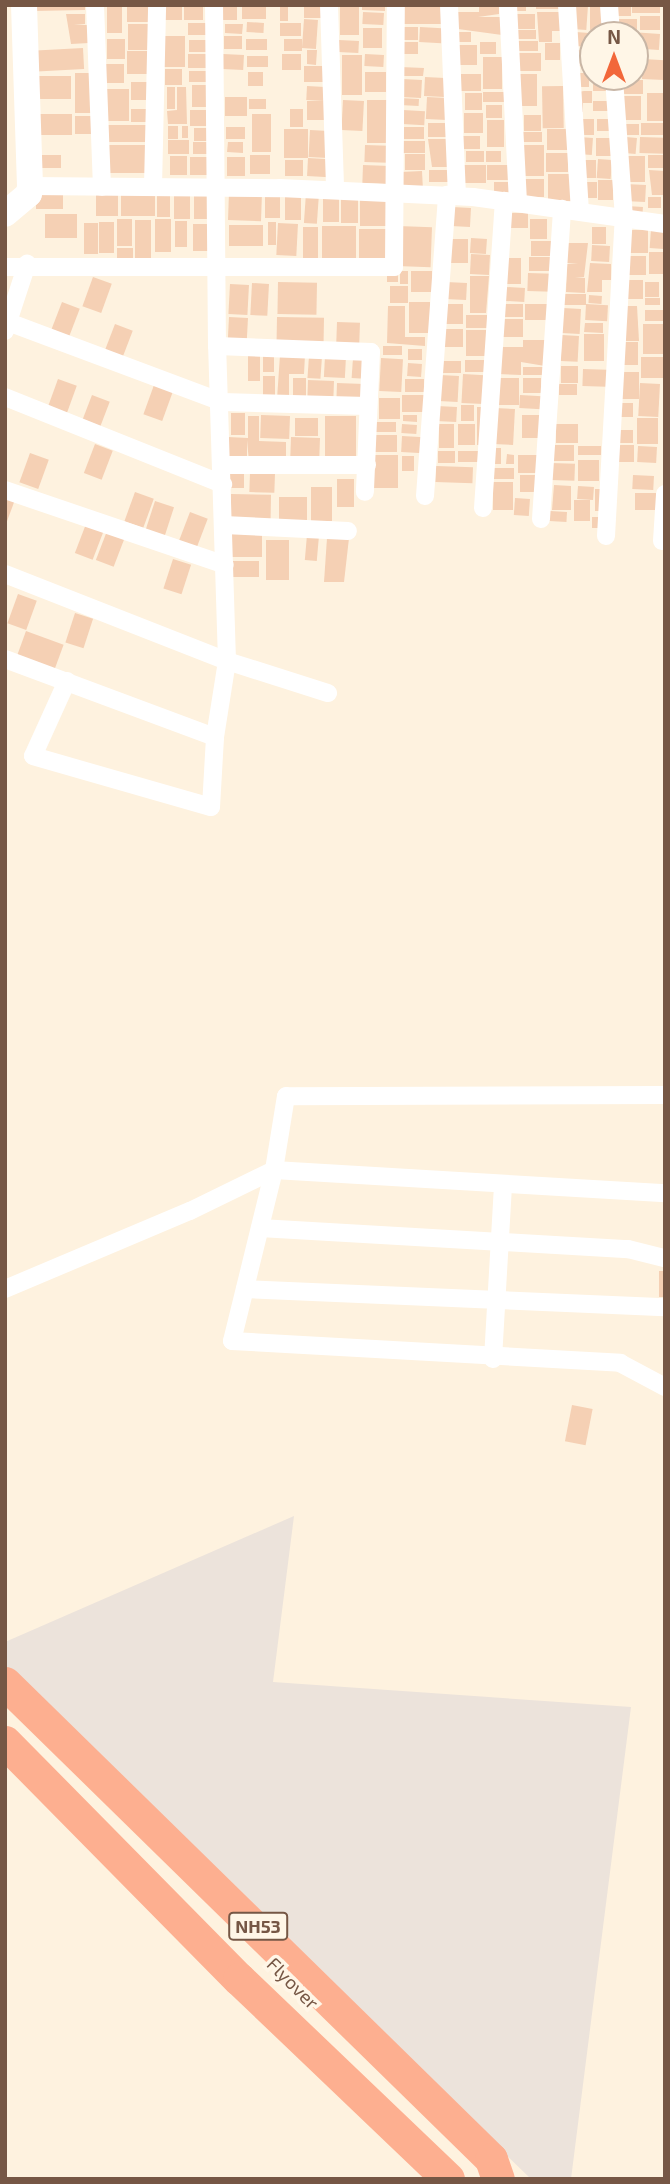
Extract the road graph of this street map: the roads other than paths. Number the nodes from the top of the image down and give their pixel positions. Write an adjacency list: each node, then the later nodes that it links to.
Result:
1 (24, 5): 15 (street)
2 (95, 5): 12 (street)
3 (157, 5): 13 (street)
4 (214, 5): 11 (street)
5 (329, 5): 14 (street)
6 (396, 5): 16 (street)
7 (449, 5): 17 (street)
8 (508, 5): 18 (street)
9 (567, 5): 20 (street)
10 (615, 91): 22 (street)
11 (217, 186): 13 (street); 14 (street); 26 (street)
12 (102, 187): 13 (street); 15 (street)
13 (153, 187)
14 (335, 190): 16 (street)
15 (22, 192): 21 (street)
16 (398, 193): 17 (street); 26 (street)
17 (452, 195): 18 (street); 38 (street)
18 (511, 202): 19 (street); 39 (street)
19 (562, 209): 20 (street); 40 (street)
20 (580, 212): 22 (street)
21 (5, 214)
22 (624, 218): 23 (street); 43 (street)
23 (665, 224)
24 (27, 264): 25 (street); 26 (street); 27 (street)
25 (5, 267)
26 (219, 270): 28 (street)
27 (7, 326): 30 (street)
28 (217, 346): 30 (street); 31 (street)
29 (5, 397): 34 (street)
30 (222, 402): 31 (street); 32 (street)
31 (367, 406): 33 (street)
32 (223, 465): 33 (street); 34 (street)
33 (367, 465): 36 (street)
34 (223, 484): 41 (street)
35 (5, 490): 45 (street)
36 (365, 492)
37 (665, 494): 44 (street)
38 (425, 496)
39 (483, 509)
40 (541, 519)
41 (224, 526): 42 (street); 45 (street)
42 (348, 531)
43 (606, 536)
44 (662, 541)
45 (225, 565): 48 (street)
46 (5, 574): 48 (street)
47 (5, 659): 49 (street)
48 (227, 661): 50 (street); 51 (street)
49 (67, 681): 51 (street); 51 (street)
50 (328, 693)
51 (215, 737)
52 (665, 1095): 53 (street)
53 (274, 1170): 54 (street); 56 (street); 59 (street)
54 (503, 1185): 55 (street); 57 (street)
55 (665, 1193)
56 (260, 1228): 57 (street); 60 (street)
57 (497, 1243): 58 (street); 61 (street)
58 (665, 1258)
59 (5, 1289)
60 (245, 1290): 61 (street); 63 (street)
61 (496, 1302): 62 (street); 63 (street)
62 (665, 1307)
63 (493, 1359): 64 (street)
64 (665, 1387)
65 (5, 1683): 69 (highway, NH53)
66 (5, 1699): 69 (highway, Flyover / NH53)
67 (5, 1742): 69 (highway, Flyover / NH53)
68 (5, 1775): 70 (highway)
69 (478, 2175)
70 (432, 2179)

